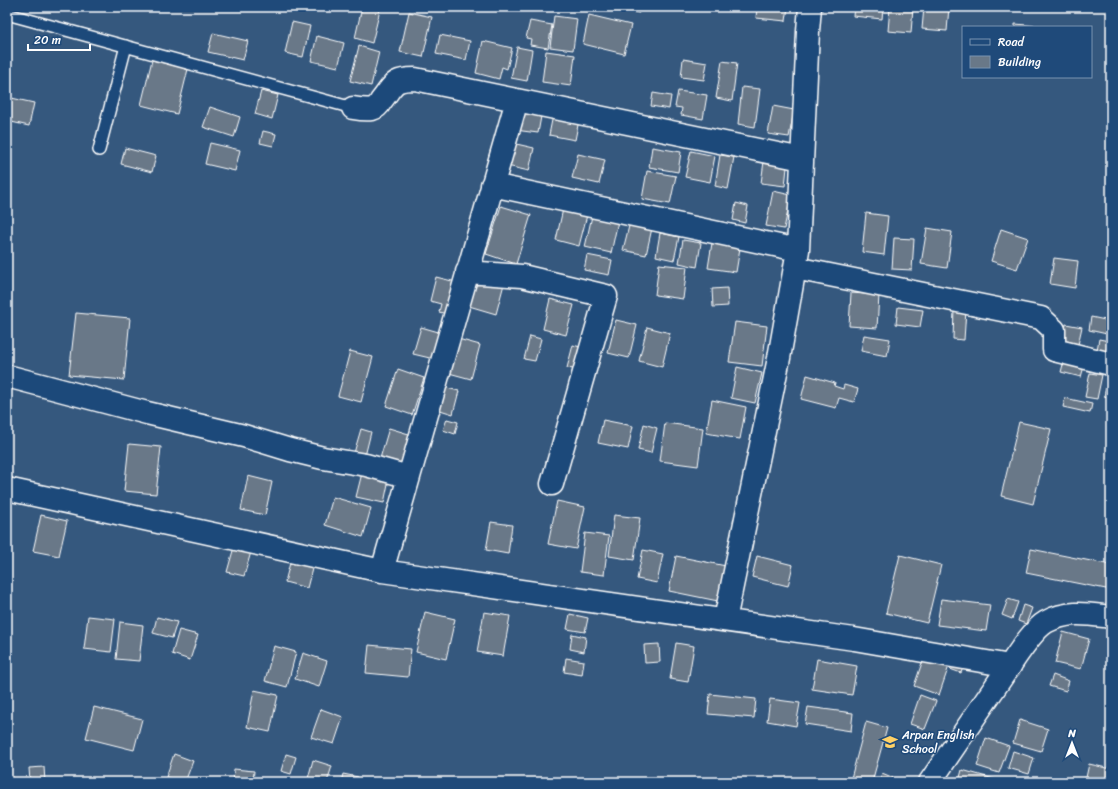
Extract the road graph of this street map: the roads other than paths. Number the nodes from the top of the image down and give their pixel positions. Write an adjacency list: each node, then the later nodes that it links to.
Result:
1 (810, 7): 7 (street)
2 (7, 14): 3 (lane)
3 (126, 46): 5 (lane); 6 (lane)
4 (517, 100): 5 (street); 7 (street); 8 (street)
5 (353, 108)
6 (99, 150)
7 (802, 159): 9 (street)
8 (492, 185): 9 (street); 10 (street)
9 (796, 259): 11 (street); 18 (street)
10 (467, 272): 13 (street); 14 (street)
11 (1111, 364)
12 (7, 376): 13 (street)
13 (409, 477): 16 (street)
14 (552, 484)
15 (7, 489): 16 (street)
16 (382, 571): 18 (street)
17 (1111, 617): 19 (street)
18 (725, 620): 19 (street)
19 (1010, 666): 20 (street)
20 (930, 782)

